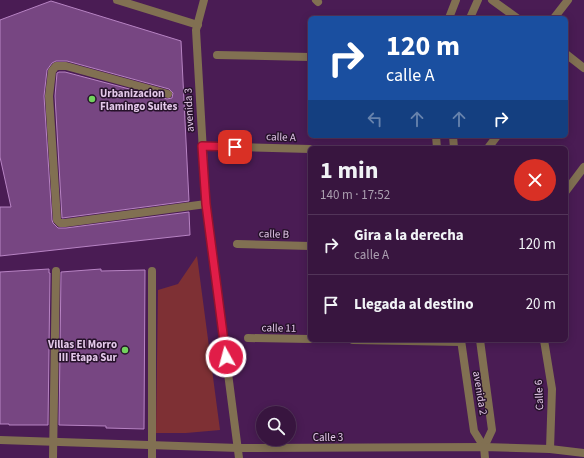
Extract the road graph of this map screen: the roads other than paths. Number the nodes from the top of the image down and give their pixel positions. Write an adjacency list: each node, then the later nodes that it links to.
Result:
1 (117, 0): 11 (street)
2 (204, 0): 11 (street, avenida 3)
3 (456, 0): 7 (street)
4 (478, 0): 8 (street)
5 (492, 0): 9 (street)
6 (568, 0): 10 (street)
7 (449, 16)
8 (471, 16)
9 (514, 16)
10 (556, 16)
11 (198, 25): 17 (street, avenida 3)
12 (217, 55): 13 (street)
13 (308, 56)
14 (568, 56): 15 (street)
15 (584, 68)
16 (168, 94): 21 (street)
17 (202, 146): 18 (street, calle A); 21 (street, avenida 3)
18 (308, 149)
19 (584, 167): 20 (street)
20 (568, 188)
21 (206, 204): 34 (street, avenida 3)
22 (237, 244): 23 (street, calle B)
23 (308, 246)
24 (56, 271): 32 (street)
25 (152, 271): 33 (street)
26 (248, 338): 27 (street, calle 11)
27 (308, 339)
28 (461, 342): 35 (street, avenida 2)
29 (480, 342): 35 (street)
30 (544, 342): 36 (street, Calle 6)
31 (0, 440): 32 (street, Calle 3)
32 (54, 442): 33 (street, Calle 3); 38 (street)
33 (152, 445): 34 (street, Calle 3); 39 (street)
34 (238, 448): 35 (street, Calle 3); 40 (street, avenida 3)
35 (484, 448): 36 (street, Calle 3); 41 (street)
36 (550, 449): 37 (street, Calle 3)
37 (584, 453)
38 (53, 458)
39 (152, 458)
40 (239, 458)
41 (485, 458)

